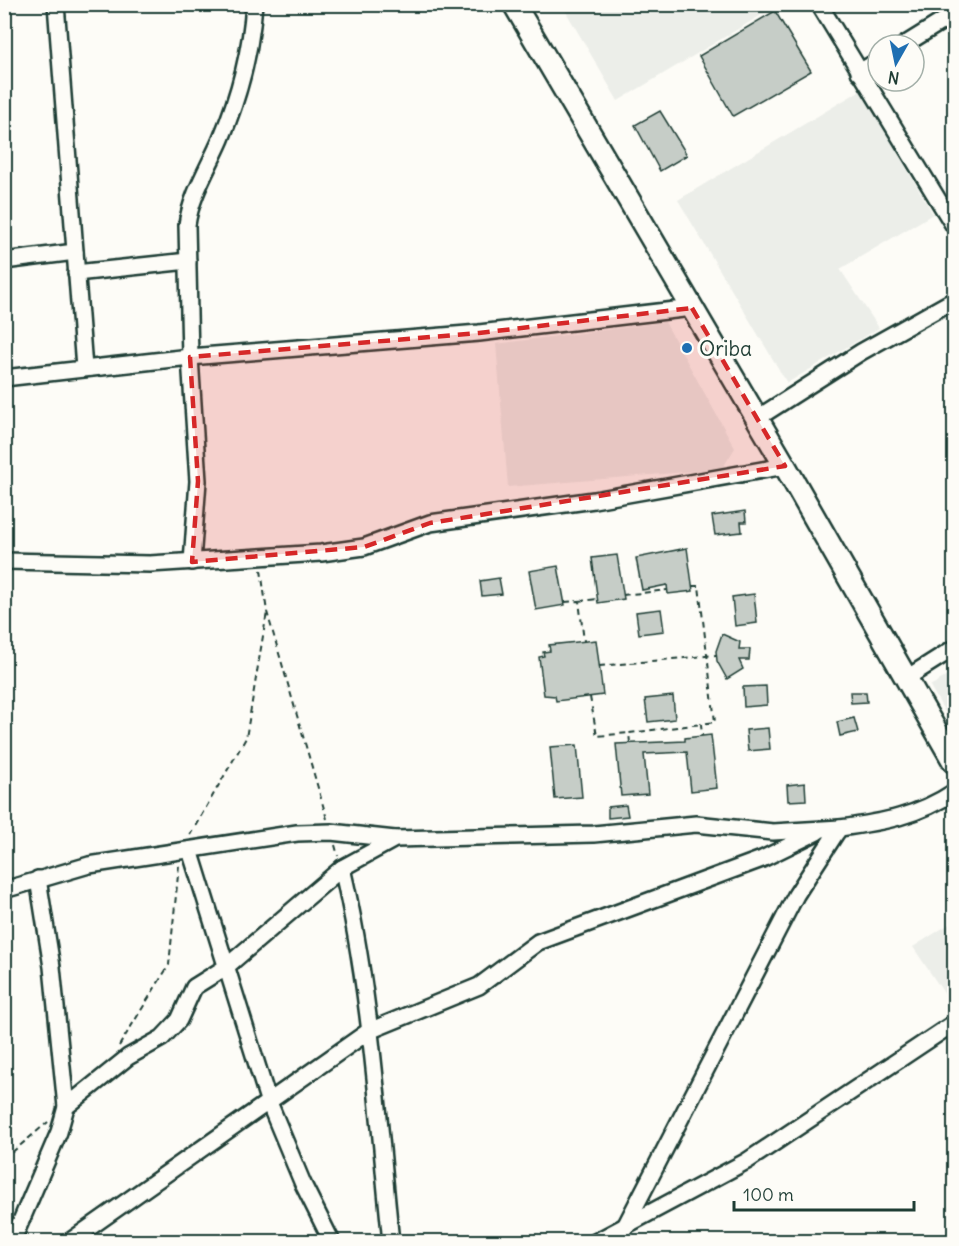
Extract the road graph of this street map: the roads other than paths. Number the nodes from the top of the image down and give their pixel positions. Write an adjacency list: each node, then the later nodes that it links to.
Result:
1 (56, 4): 10 (street)
2 (254, 4): 12 (street)
3 (514, 4): 15 (highway)
4 (819, 4): 8 (street)
5 (954, 14): 6 (street)
6 (923, 33)
7 (866, 68): 8 (street)
8 (860, 72): 9 (street)
9 (954, 226)
10 (75, 252): 11 (street); 13 (street)
11 (4, 261)
12 (188, 261): 13 (street); 16 (street)
13 (76, 273): 17 (street)
14 (954, 300): 19 (street)
15 (692, 308): 16 (street); 19 (highway)
16 (190, 357): 17 (street); 22 (street)
17 (84, 368): 18 (street)
18 (4, 378)
19 (756, 419): 20 (highway)
20 (785, 466): 22 (street); 24 (highway)
21 (4, 561): 22 (street)
22 (192, 562)
23 (954, 648): 24 (street)
24 (905, 679): 25 (highway)
25 (954, 762)
26 (954, 792): 27 (street)
27 (833, 828): 28 (street); 35 (street); 38 (street)
28 (395, 839): 29 (street); 30 (street)
29 (190, 850): 31 (street); 33 (street)
30 (342, 868): 33 (street); 35 (street)
31 (38, 879): 32 (street); 37 (street)
32 (4, 890)
33 (226, 967): 36 (street); 37 (street)
34 (954, 1023): 38 (street)
35 (369, 1031): 36 (street); 42 (street)
36 (268, 1100): 40 (street); 41 (street)
37 (66, 1107): 39 (street)
38 (624, 1227): 43 (street); 44 (street)
39 (12, 1242)
40 (69, 1242)
41 (332, 1242)
42 (391, 1242)
43 (595, 1242)
44 (617, 1242)

